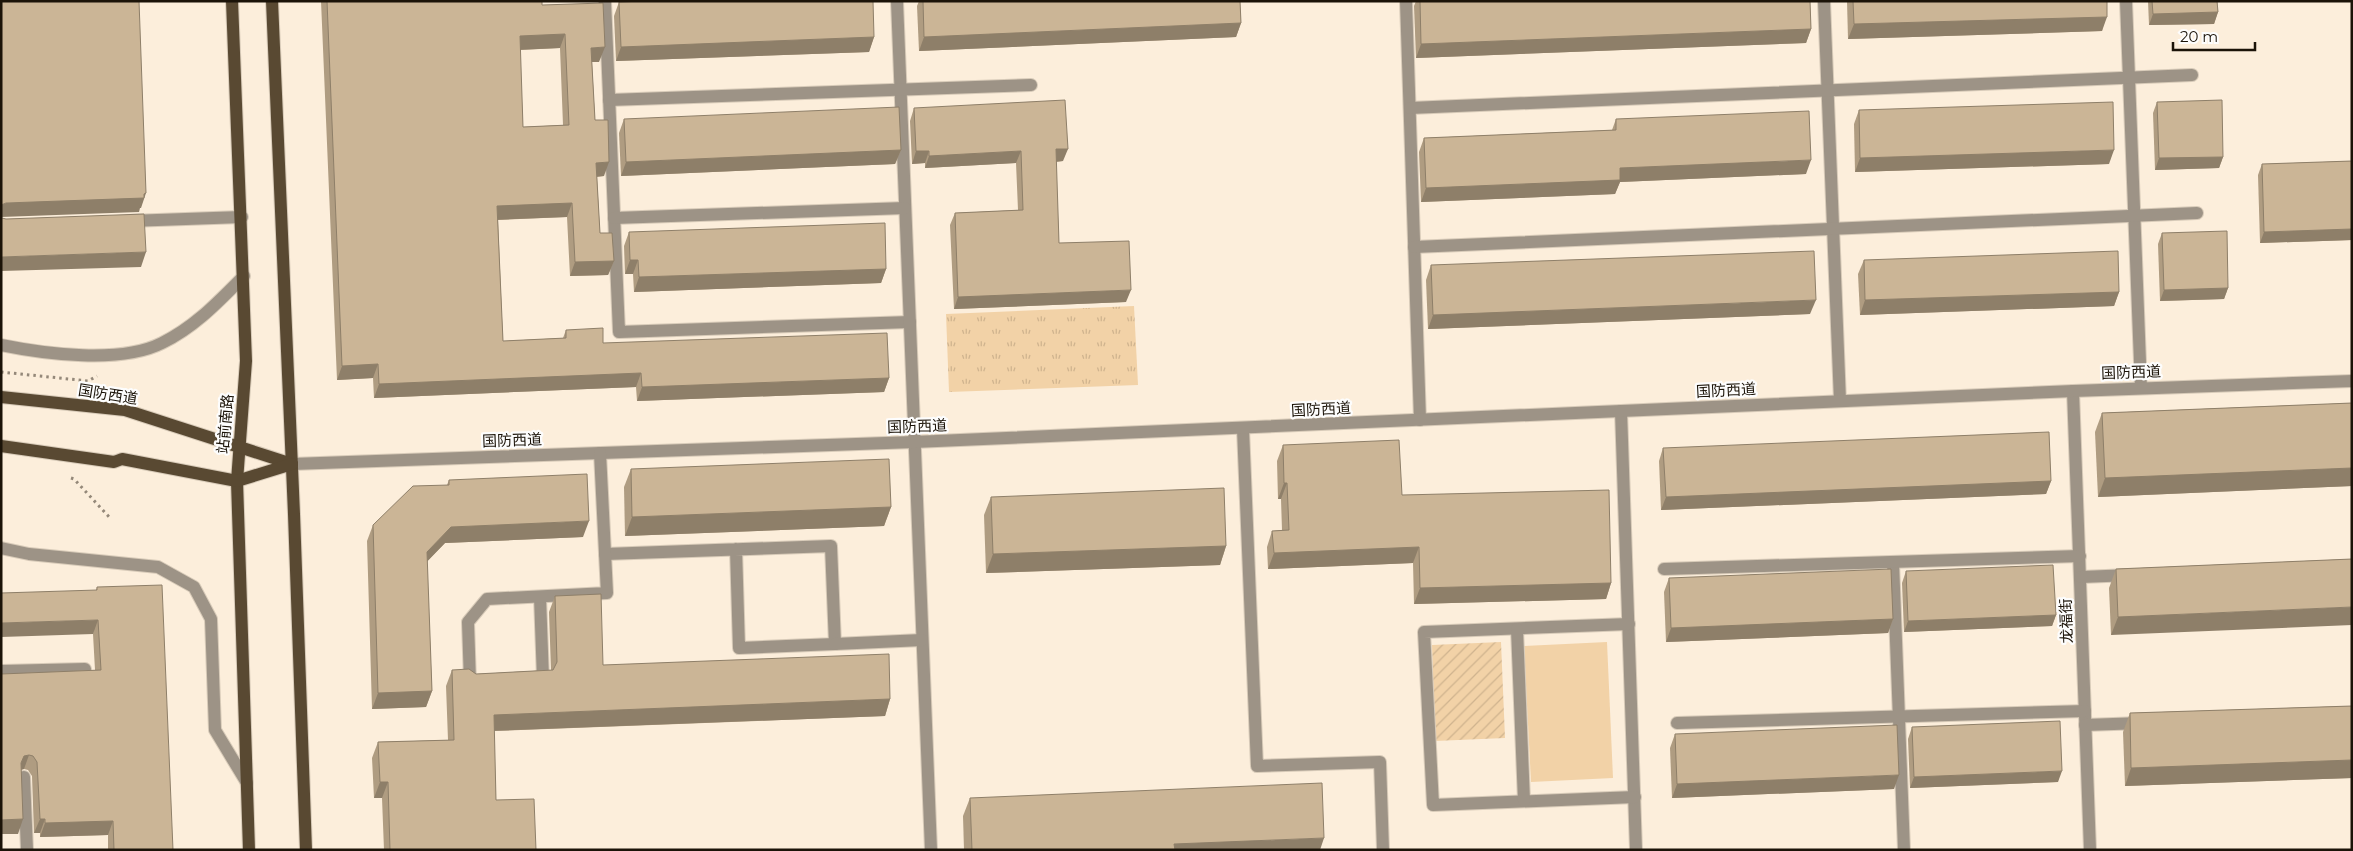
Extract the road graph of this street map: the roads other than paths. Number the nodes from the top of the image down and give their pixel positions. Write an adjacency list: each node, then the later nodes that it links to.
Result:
1 (232, 1): 18 (main road, 站前南路)
2 (272, 1): 38 (main road)
3 (605, 1): 13 (street)
4 (897, 1): 11 (street)
5 (1406, 1): 14 (street)
6 (1824, 1): 12 (street)
7 (2126, 1): 9 (street)
8 (2192, 75): 9 (street)
9 (2129, 78): 12 (street); 17 (street)
10 (1032, 85): 11 (street)
11 (900, 89): 13 (street); 15 (street)
12 (1828, 90): 14 (street); 21 (street)
13 (609, 100): 19 (street)
14 (1410, 108): 22 (street)
15 (905, 208): 19 (street); 24 (street)
16 (2197, 213): 17 (street)
17 (2135, 215): 21 (street); 27 (street)
18 (242, 216): 20 (street); 23 (main road, 站前南路)
19 (614, 218): 24 (street)
20 (117, 221)
21 (1833, 229): 22 (street); 30 (street)
22 (1414, 247): 32 (street)
23 (244, 276): 25 (street); 36 (main road, 站前南路)
24 (910, 322): 34 (street)
25 (1, 345)
26 (2352, 381): 27 (street, 国防西道)
27 (2141, 388): 28 (street, 国防西道)
28 (2073, 391): 30 (street, 国防西道); 43 (street, 龙福街)
29 (1, 397): 36 (main road, 国防西道)
30 (1840, 401): 31 (street, 国防西道)
31 (1621, 411): 32 (street, 国防西道); 49 (street)
32 (1420, 420): 33 (street, 国防西道)
33 (1243, 429): 34 (street, 国防西道); 70 (street)
34 (914, 442): 37 (street, 国防西道); 51 (street)
35 (1, 446): 39 (main road, 国防西道)
36 (240, 448): 38 (main road, 国防西道); 39 (main road, 站前南路)
37 (600, 453): 38 (street, 国防西道); 42 (street)
38 (292, 464): 39 (main road, 国防西道); 68 (main road)
39 (237, 481): 63 (main road, 站前南路)
40 (1, 548): 63 (street)
41 (736, 549): 42 (street); 52 (street); 52 (street)
42 (605, 554): 48 (street)
43 (2080, 556): 44 (street); 47 (street, 龙福街)
44 (1893, 562): 45 (street); 58 (street)
45 (1664, 569)
46 (2148, 575): 47 (street)
47 (2081, 577): 57 (street, 龙福街)
48 (540, 597): 55 (street); 56 (street)
49 (1628, 624): 50 (street); 64 (street)
50 (1517, 629): 65 (street); 65 (street)
51 (922, 640): 52 (street); 69 (street)
52 (835, 644)
53 (85, 669): 54 (street)
54 (1, 671)
55 (519, 680)
56 (490, 681)
57 (2085, 711): 58 (street); 61 (street, 龙福街)
58 (1899, 716): 60 (street); 72 (street)
59 (2154, 722): 61 (street)
60 (1677, 723)
61 (2085, 725): 73 (street, 龙福街)
62 (24, 777): 66 (street)
63 (247, 783): 67 (main road, 站前南路)
64 (1634, 797): 65 (street); 71 (street)
65 (1524, 801)
66 (27, 850)
67 (249, 850)
68 (306, 850)
69 (931, 850)
70 (1383, 850)
71 (1636, 850)
72 (1904, 850)
73 (2090, 850)

